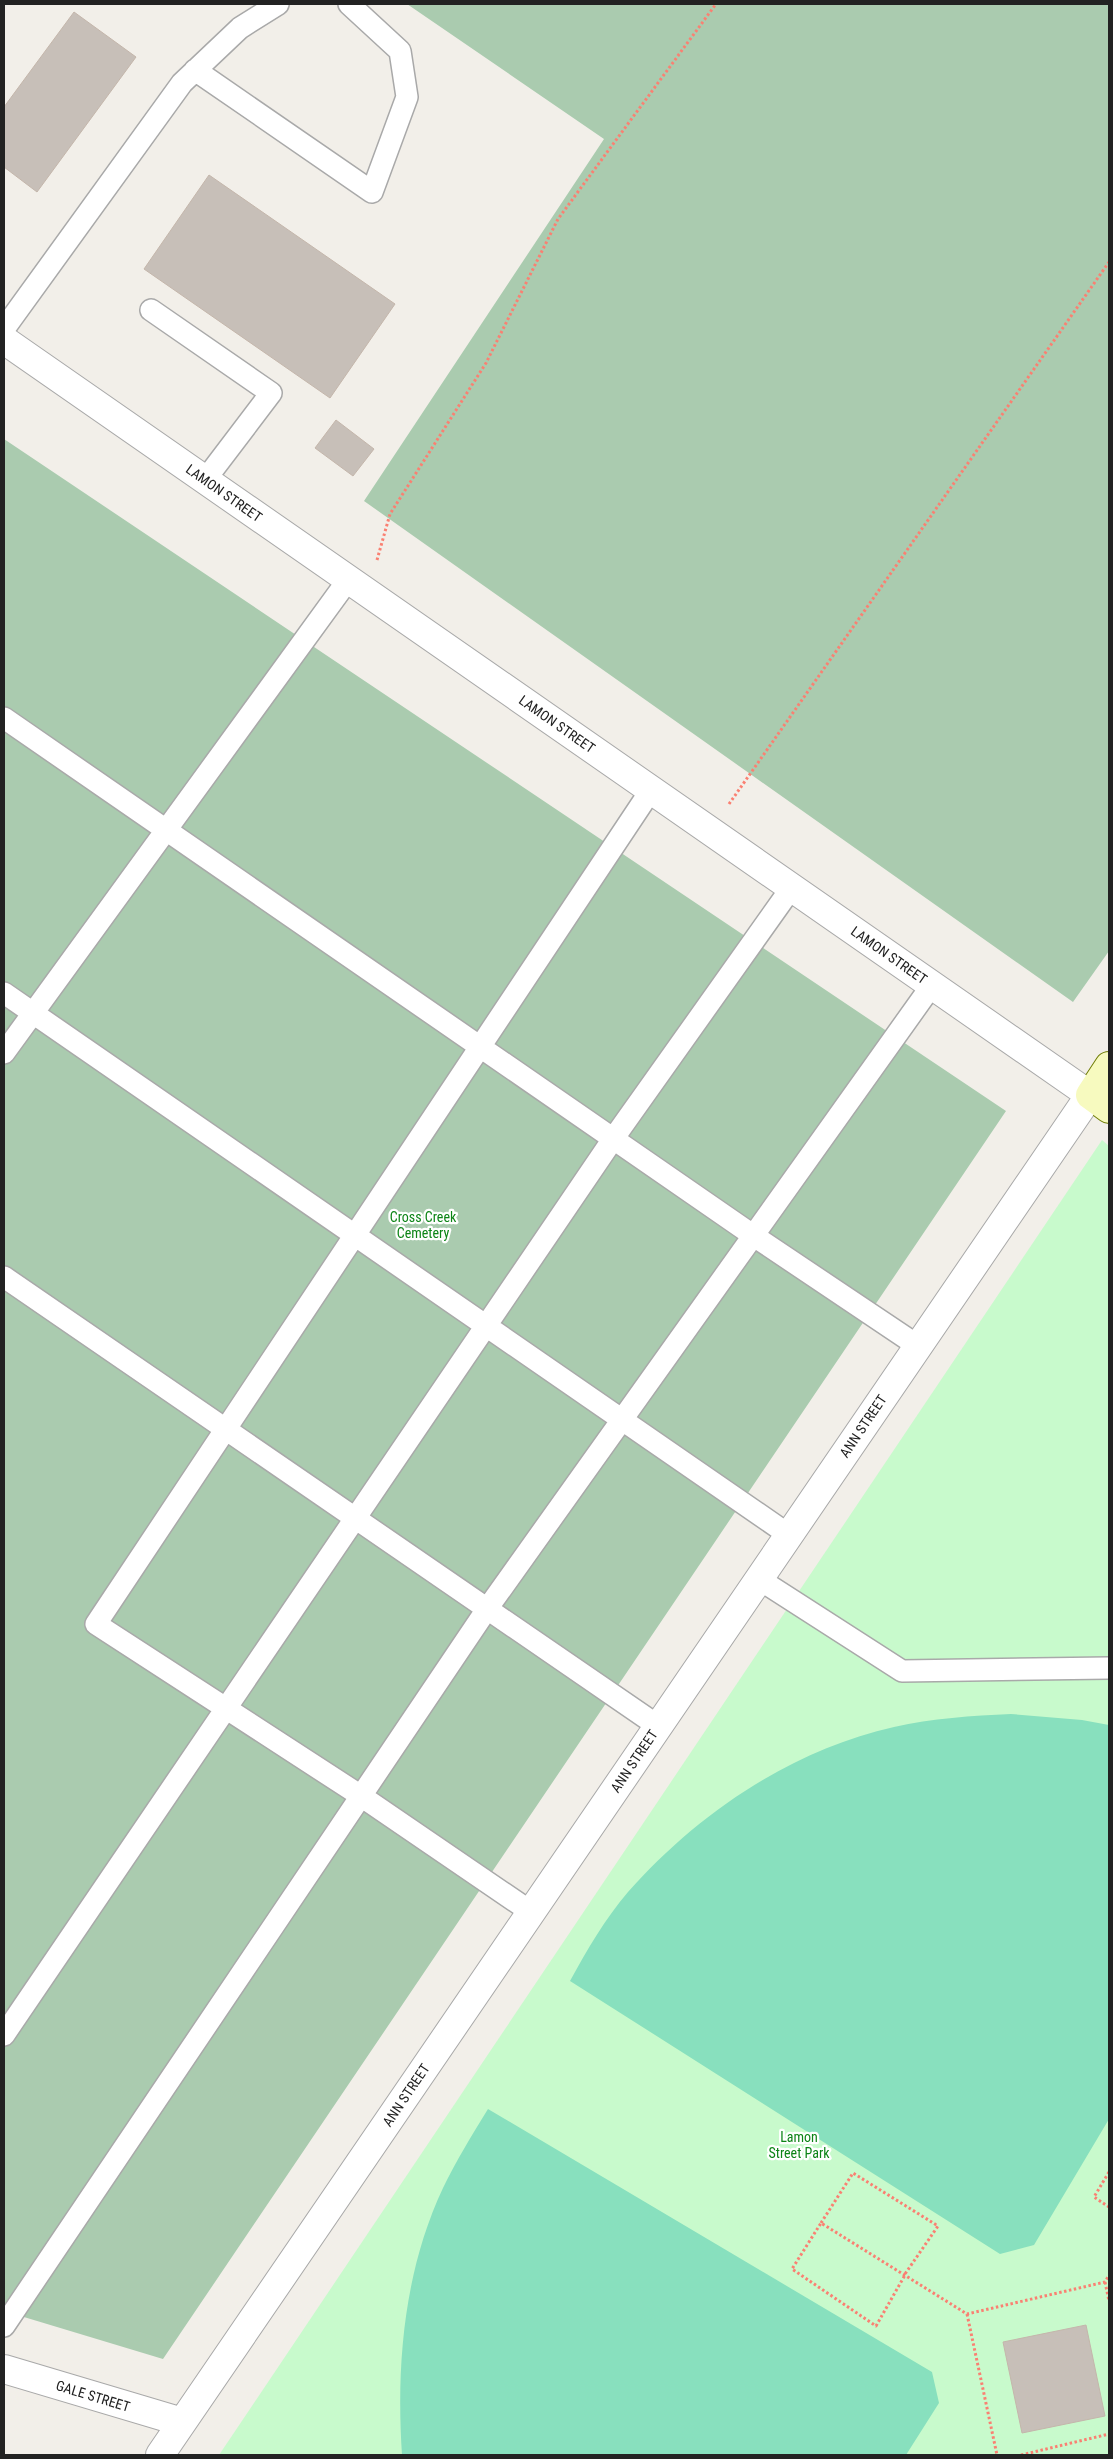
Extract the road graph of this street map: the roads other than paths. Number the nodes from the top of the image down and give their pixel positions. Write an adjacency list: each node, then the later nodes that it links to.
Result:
1 (278, 4): 3 (lane)
2 (349, 4): 3 (lane)
3 (195, 70): 5 (lane)
4 (151, 310): 7 (lane)
5 (4, 329)
6 (4, 340): 7 (street, LAMON STREET)
7 (205, 480): 8 (street, LAMON STREET)
8 (358, 586): 10 (street, LAMON STREET); 11 (lane)
9 (4, 718): 11 (lane)
10 (652, 790): 12 (street, LAMON STREET); 16 (lane)
11 (166, 831): 15 (lane); 16 (lane)
12 (792, 888): 13 (street, LAMON STREET); 20 (lane)
13 (932, 986): 19 (street, LAMON STREET); 22 (lane)
14 (4, 992): 15 (lane)
15 (34, 1012): 17 (lane); 21 (lane)
16 (480, 1048): 20 (lane); 21 (lane)
17 (4, 1053)
18 (1109, 1066): 19 (street, ANN STREET)
19 (1099, 1102): 25 (street, ANN STREET)
20 (613, 1139): 22 (lane); 24 (lane)
21 (355, 1235): 24 (lane); 27 (lane)
22 (754, 1236): 25 (lane); 26 (lane)
23 (4, 1277): 27 (lane)
24 (487, 1326): 26 (lane); 28 (lane)
25 (918, 1346): 29 (street, ANN STREET)
26 (623, 1421): 29 (lane); 31 (lane)
27 (225, 1429): 28 (lane); 33 (lane)
28 (355, 1518): 31 (lane); 33 (lane)
29 (789, 1535): 30 (street, ANN STREET)
30 (759, 1579): 32 (lane); 34 (street, ANN STREET)
31 (487, 1609): 34 (lane); 35 (lane)
32 (1109, 1668)
33 (227, 1708): 35 (lane); 37 (lane)
34 (658, 1726): 36 (street, ANN STREET)
35 (361, 1796): 36 (lane); 38 (lane)
36 (531, 1912): 40 (street, ANN STREET)
37 (4, 2035)
38 (4, 2326)
39 (4, 2369): 40 (street, GALE STREET)
40 (182, 2422): 41 (street, ANN STREET)
41 (160, 2455)

